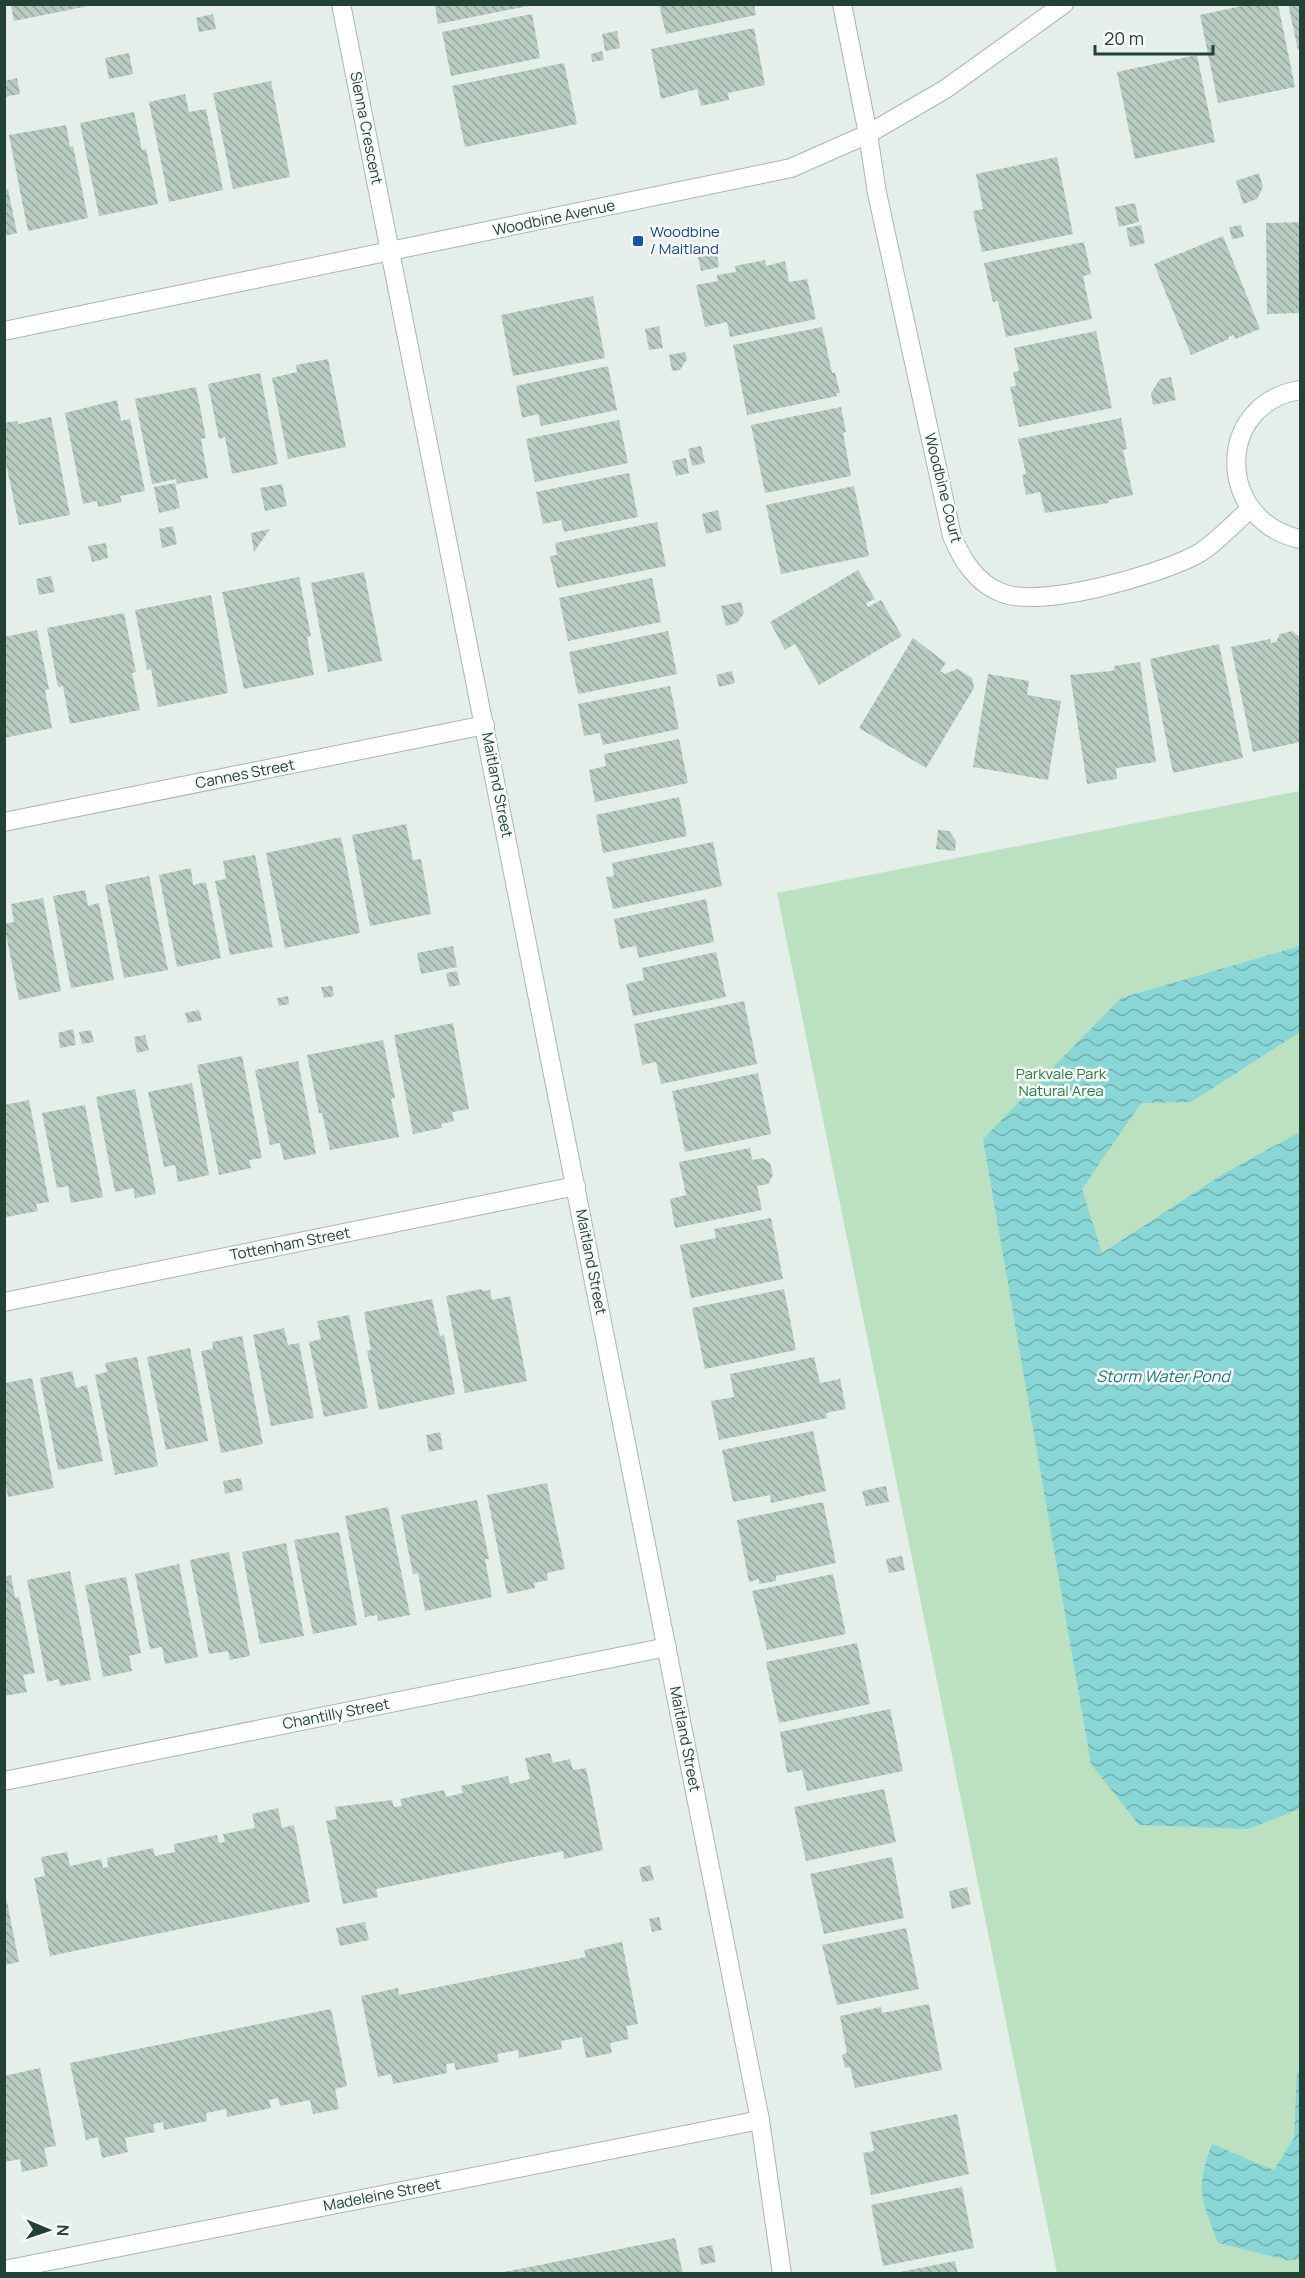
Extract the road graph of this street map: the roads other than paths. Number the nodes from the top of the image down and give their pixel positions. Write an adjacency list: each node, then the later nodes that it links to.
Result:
1 (341, 4): 5 (street, Sienna Crescent)
2 (842, 4): 4 (street, Woodbine Court)
3 (1064, 4): 4 (street, Woodbine Avenue)
4 (868, 134): 5 (street, Woodbine Avenue); 8 (street, Woodbine Court)
5 (392, 252): 6 (street, Woodbine Avenue); 10 (street, Maitland Street)
6 (4, 330)
7 (1300, 390): 8 (street)
8 (1250, 509): 9 (street)
9 (1300, 539)
10 (485, 725): 11 (street, Cannes Street); 12 (street, Maitland Street)
11 (4, 822)
12 (576, 1186): 13 (street, Tottenham Street); 14 (street, Maitland Street)
13 (4, 1302)
14 (667, 1647): 15 (street, Chantilly Street); 16 (street, Maitland Street)
15 (4, 1781)
16 (760, 2120): 17 (street, Madeleine Street); 18 (street, Maitland Street)
17 (4, 2270)
18 (782, 2274)

